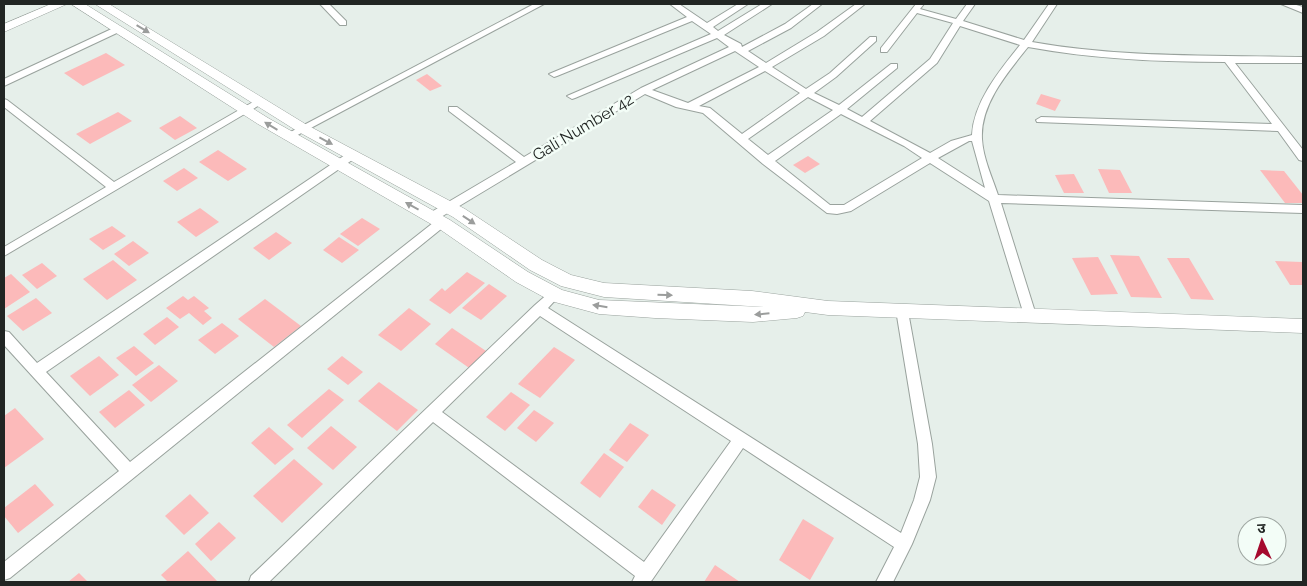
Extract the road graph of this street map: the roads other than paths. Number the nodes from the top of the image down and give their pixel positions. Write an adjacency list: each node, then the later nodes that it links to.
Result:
1 (44, 4): 18 (street)
2 (61, 4): 22 (street)
3 (77, 4): 23 (street)
4 (101, 4): 38 (street, one-way to 38)
5 (324, 4): 20 (street)
6 (540, 4): 46 (street)
7 (674, 4): 17 (street)
8 (744, 4): 21 (street)
9 (768, 4): 24 (street)
10 (818, 4): 27 (street, Gali Number 42)
11 (861, 4): 31 (street)
12 (971, 4): 19 (street)
13 (1053, 4): 26 (street)
14 (1285, 4): 16 (street)
15 (918, 7): 19 (street); 28 (street)
16 (1300, 7)
17 (694, 17): 21 (street); 33 (street)
18 (4, 21)
19 (958, 22): 26 (street); 44 (street)
20 (343, 23)
21 (708, 26): 24 (street)
22 (4, 28)
23 (118, 29): 34 (street); 42 (street)
24 (719, 34): 27 (street); 37 (street)
25 (873, 39): 36 (street)
26 (1026, 44): 29 (street); 49 (street)
27 (740, 48): 31 (street); 35 (street, Gali Number 42)
28 (884, 50)
29 (1227, 59): 30 (street); 47 (street)
30 (1303, 60)
31 (766, 66): 36 (street); 40 (street)
32 (894, 66): 41 (street)
33 (554, 74)
34 (4, 82)
35 (644, 90): 40 (street); 55 (street, Gali Number 42)
36 (809, 94): 41 (street); 50 (street)
37 (572, 96)
38 (260, 101): 42 (street); 46 (street)
39 (4, 102): 57 (street)
40 (689, 107): 50 (street)
41 (841, 108): 44 (street); 54 (street)
42 (245, 109): 48 (street, one-way to 42); 57 (street)
43 (454, 110): 55 (street)
44 (864, 120): 53 (street)
45 (1041, 120): 47 (street)
46 (302, 128): 48 (street); 51 (street, one-way to 51)
47 (1281, 128): 52 (street)
48 (288, 136): 56 (street)
49 (977, 138): 53 (street); 58 (street)
50 (741, 139): 54 (street)
51 (351, 155): 56 (street); 59 (street)
52 (1303, 157)
53 (931, 159): 54 (street); 58 (street)
54 (767, 161)
55 (524, 162): 59 (street, Gali Number 42)
56 (337, 164): 61 (street, one-way to 56); 70 (street)
57 (113, 187): 62 (street)
58 (994, 199): 60 (street); 67 (street)
59 (449, 207): 61 (street, Gali Number 42); 64 (street, one-way to 64)
60 (1303, 209)
61 (437, 220): 63 (street); 73 (street, Gali Number 42)
62 (4, 252)
63 (554, 294): 64 (street, one-way to 63); 65 (street)
64 (828, 308): 66 (street)
65 (539, 309): 71 (street); 72 (street)
66 (902, 310): 67 (street); 74 (street)
67 (1030, 315): 68 (street)
68 (1303, 326)
69 (4, 336): 70 (street)
70 (36, 370): 73 (street)
71 (432, 413): 76 (street); 77 (street)
72 (742, 439): 74 (street); 76 (street)
73 (129, 472): 75 (street, Gali Number 42)
74 (904, 544): 78 (street)
75 (4, 572)
76 (643, 578)
77 (257, 582)
78 (884, 582)

